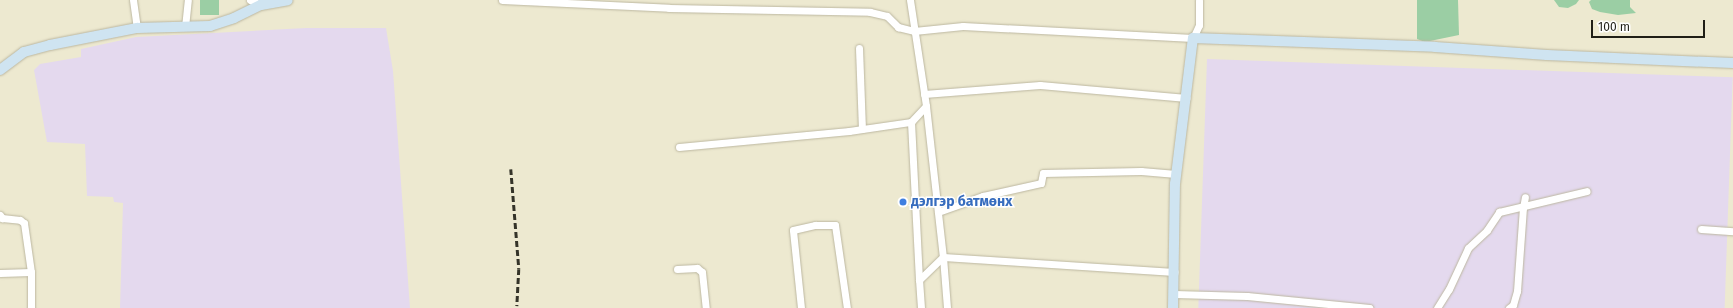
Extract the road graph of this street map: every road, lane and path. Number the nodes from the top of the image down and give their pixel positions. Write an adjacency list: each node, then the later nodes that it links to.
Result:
1 (133, 0): 11 (street)
2 (188, 0): 10 (street)
3 (250, 0): 9 (street)
4 (288, 0): 9 (street)
5 (502, 0): 8 (street)
6 (910, 0): 12 (street)
7 (1199, 0): 13 (street)
8 (673, 4): 12 (street)
9 (261, 5): 10 (street)
10 (185, 27): 11 (street)
11 (137, 28): 16 (street)
12 (914, 31): 13 (street); 17 (street)
13 (1193, 38): 15 (street); 18 (street)
14 (859, 48): 21 (street)
15 (1733, 63)
16 (0, 70)
17 (924, 94): 18 (street); 19 (street)
18 (1186, 98): 23 (street)
19 (926, 106): 20 (street); 27 (street)
20 (911, 122): 21 (street); 36 (street)
21 (862, 129): 22 (street)
22 (679, 147)
23 (1176, 174): 27 (street); 34 (street)
24 (1587, 191): 26 (street)
25 (1525, 197): 26 (street)
26 (1522, 208): 46 (street); 47 (street)
27 (938, 212): 31 (street)
28 (0, 215): 33 (street)
29 (1701, 229): 30 (street)
30 (1733, 231)
31 (943, 257): 34 (street); 36 (street); 43 (street)
32 (677, 269): 39 (street)
33 (30, 272): 35 (street); 38 (street)
34 (1175, 272): 37 (street)
35 (0, 273)
36 (919, 280): 42 (street)
37 (1174, 294): 44 (street); 45 (street)
38 (31, 308)
39 (706, 308)
40 (801, 308): 41 (street)
41 (847, 308)
42 (921, 308)
43 (947, 308)
44 (1173, 308)
45 (1368, 308)
46 (1436, 308)
47 (1509, 308)

